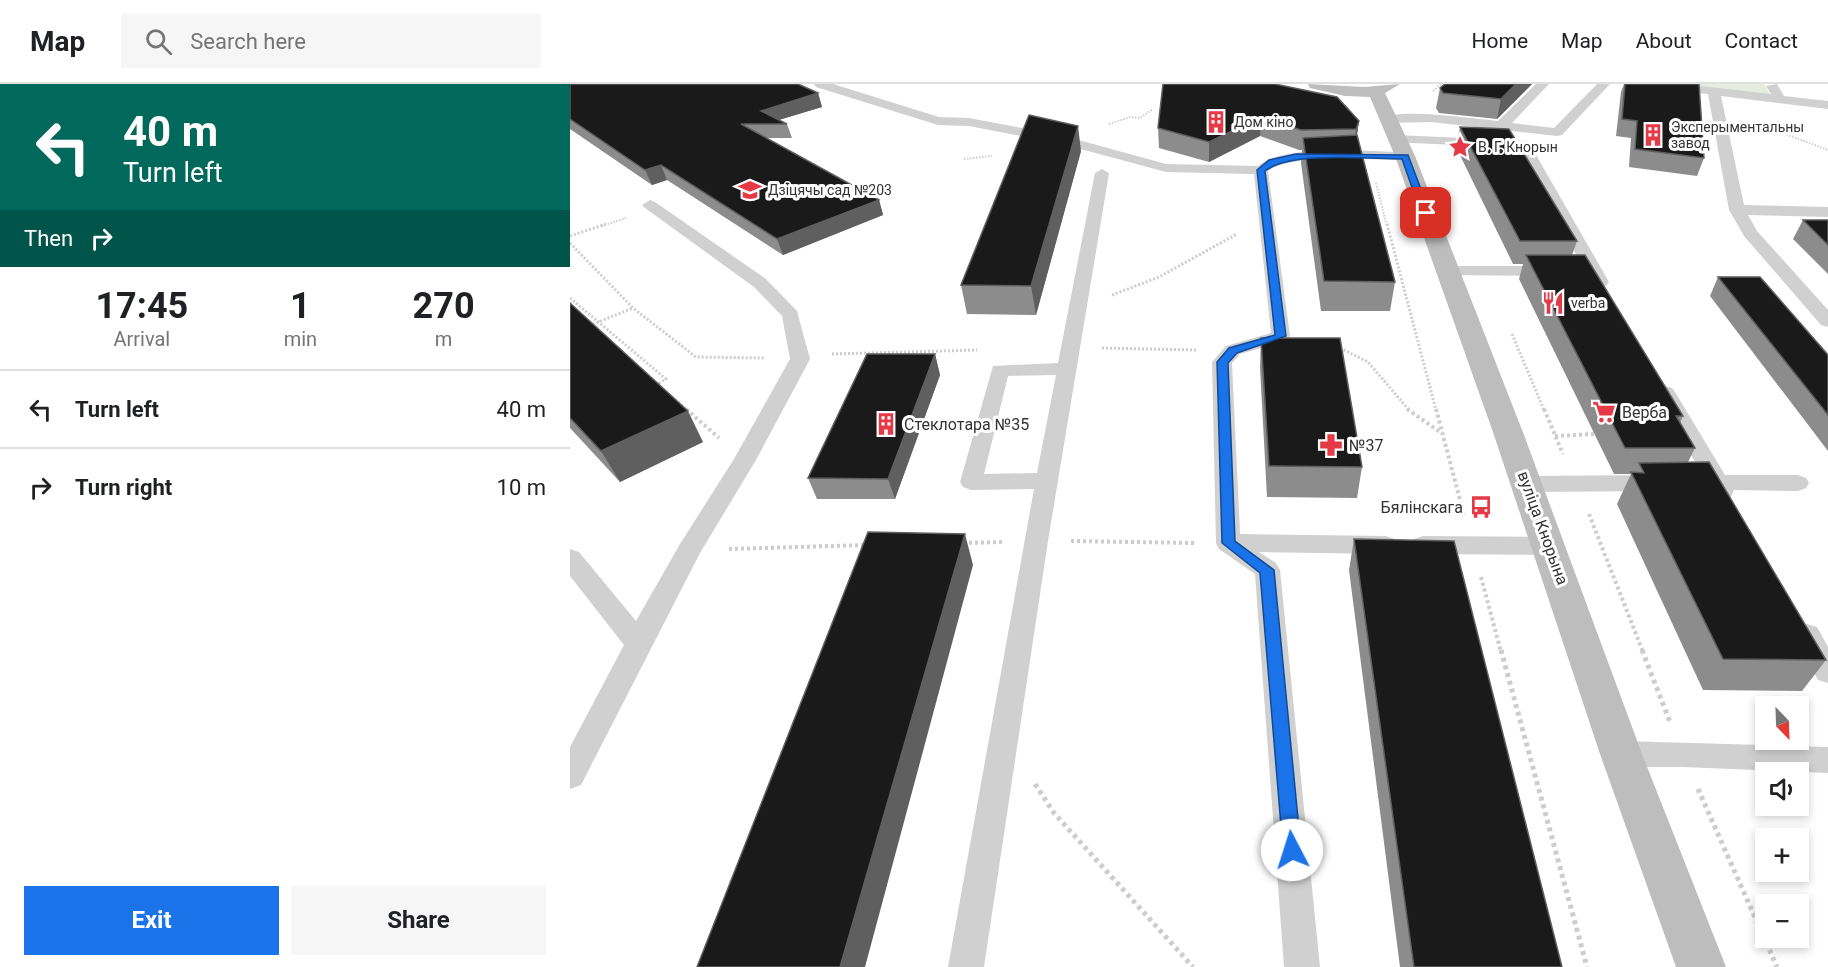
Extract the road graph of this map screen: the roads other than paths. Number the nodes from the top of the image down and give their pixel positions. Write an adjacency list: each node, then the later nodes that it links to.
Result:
1 (820, 84): 14 (lane)
2 (1316, 84): 7 (main road)
3 (1543, 84): 12 (lane)
4 (1604, 84): 12 (lane)
5 (1650, 84): 8 (lane)
6 (1770, 84): 9 (lane)
7 (1384, 88): 11 (main road, вуліца Кнорына)
8 (1714, 93): 9 (lane); 17 (lane)
9 (1780, 99): 10 (lane)
10 (1828, 105)
11 (1388, 119): 12 (lane); 13 (main road, вуліца Кнорына)
12 (1501, 126)
13 (1402, 148): 14 (lane); 19 (main road, вуліца Кнорына); 20 (lane)
14 (1261, 170): 30 (lane)
15 (1102, 172): 23 (lane)
16 (653, 207): 34 (lane)
17 (1737, 210): 18 (lane); 22 (lane)
18 (1828, 212)
19 (1446, 271): 20 (lane); 28 (main road, вуліца Кнорына)
20 (1594, 271): 21 (lane)
21 (1611, 301)
22 (1828, 321)
23 (1070, 358): 25 (lane); 25 (lane)
24 (1653, 372): 26 (lane)
25 (1047, 481): 39 (lane)
26 (1718, 482): 27 (lane); 28 (lane); 29 (lane)
27 (1798, 483)
28 (1527, 484): 31 (main road, вуліца Кнорына)
29 (1736, 512)
30 (1228, 543): 31 (lane); 40 (lane)
31 (1550, 546): 36 (main road, вуліца Кнорына)
32 (570, 558): 34 (lane)
33 (1799, 622): 35 (lane)
34 (638, 643): 38 (lane)
35 (1828, 672)
36 (1621, 754): 37 (lane); 41 (main road, вуліца Кнорына)
37 (1828, 760)
38 (570, 775)
39 (966, 967)
40 (1302, 967)
41 (1701, 967)

